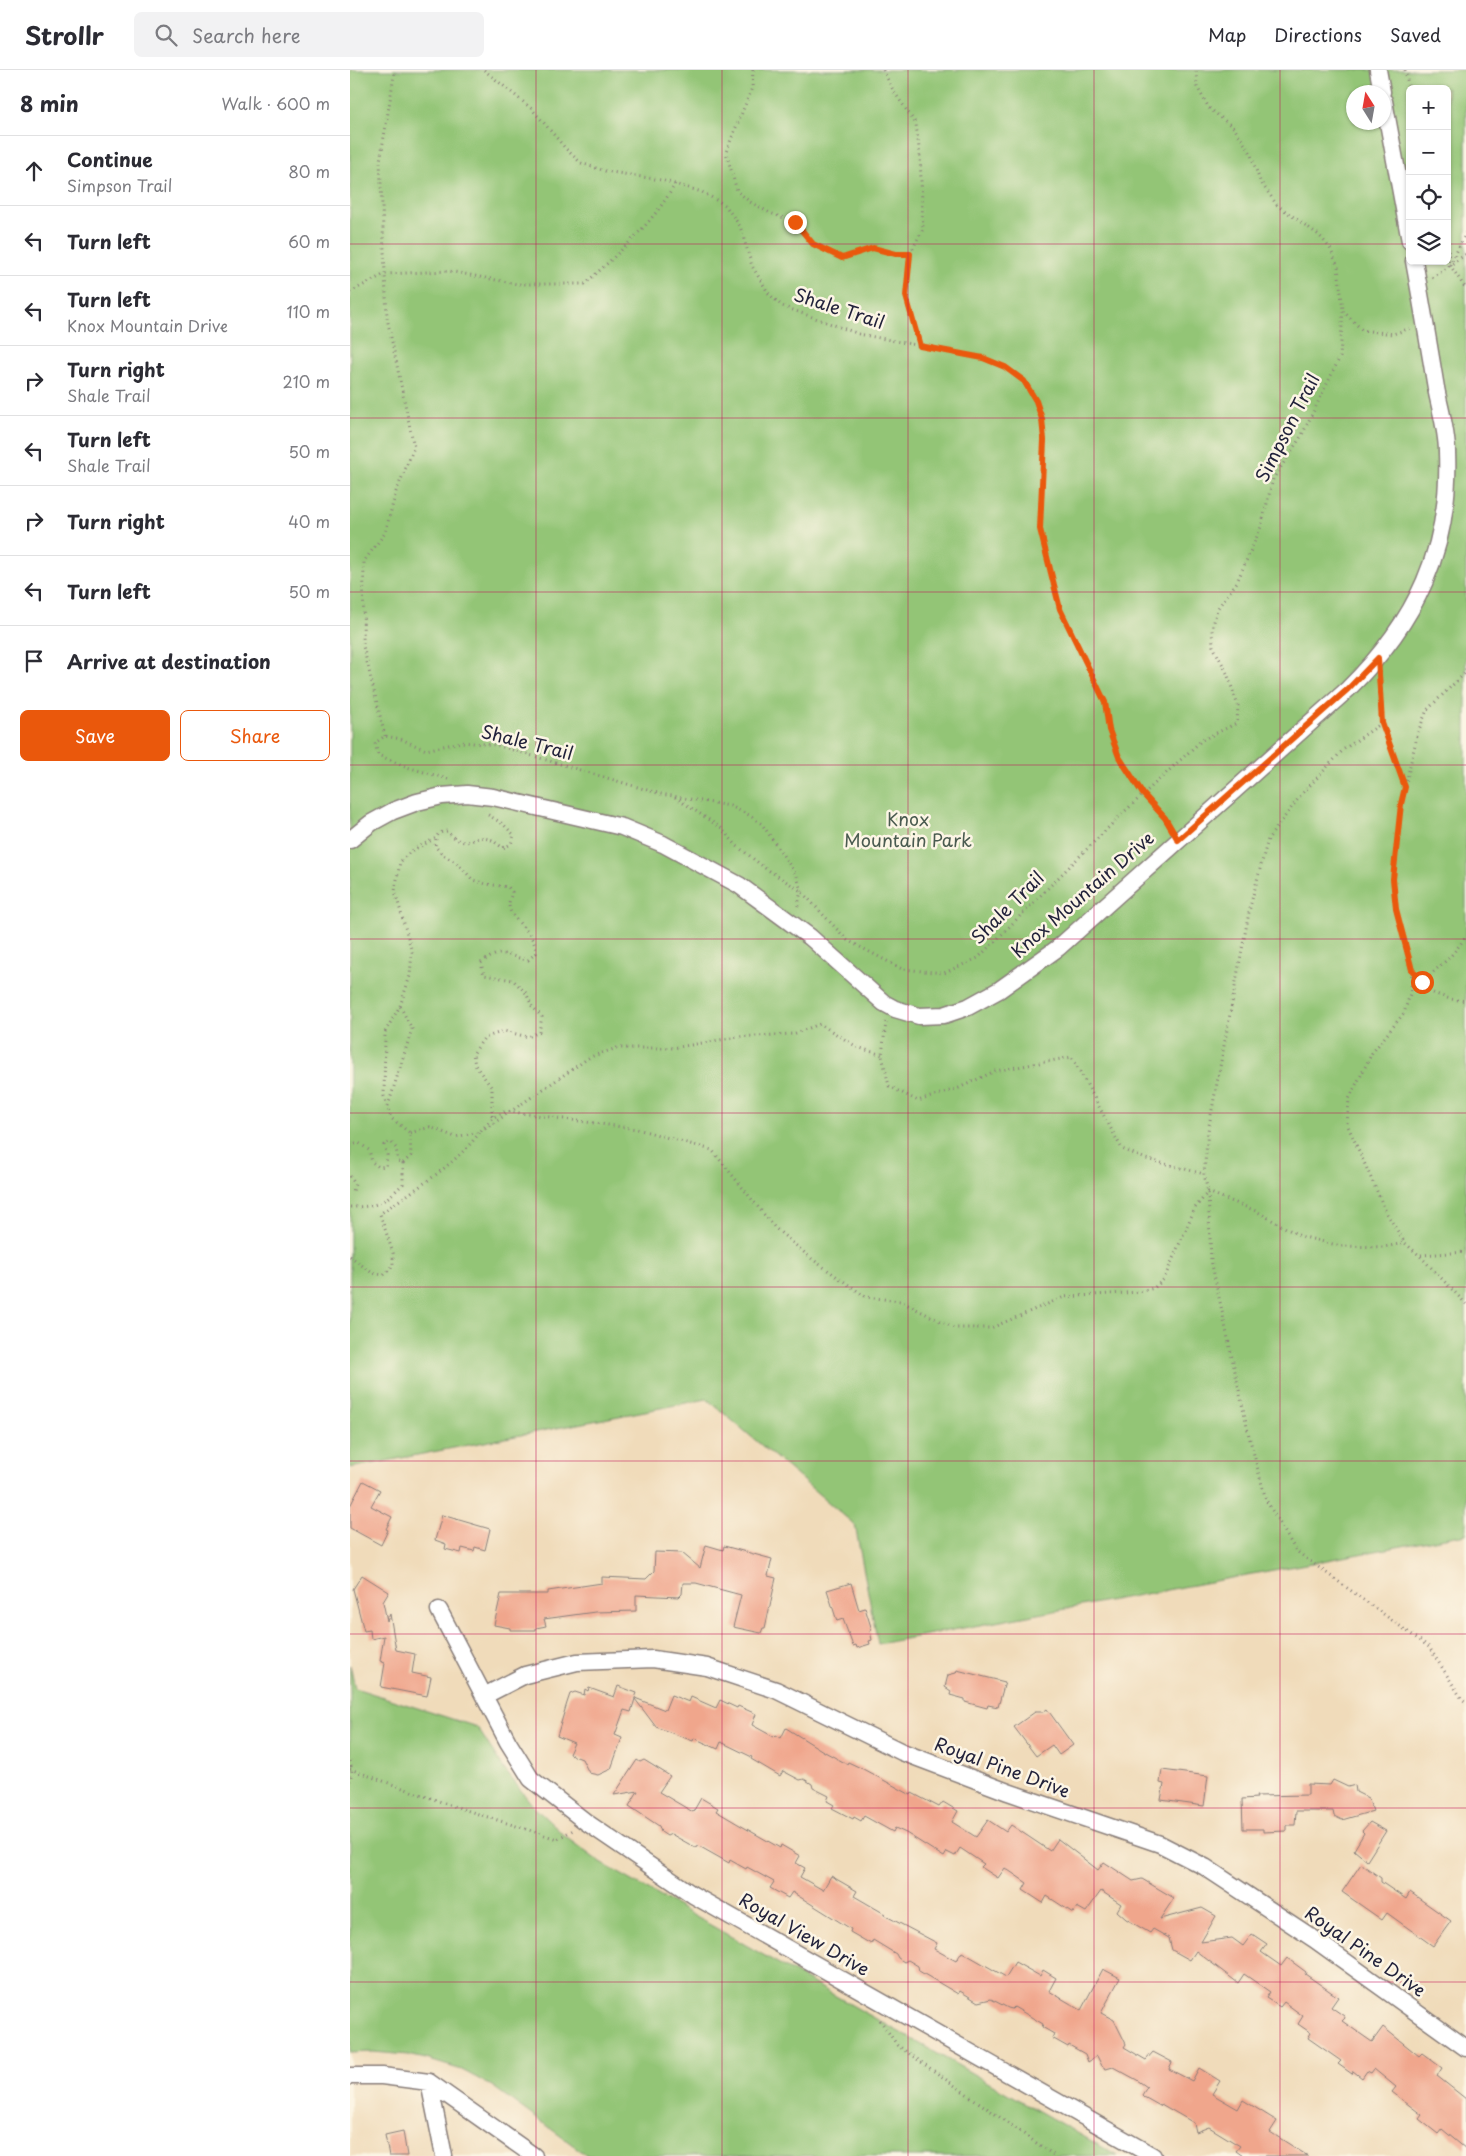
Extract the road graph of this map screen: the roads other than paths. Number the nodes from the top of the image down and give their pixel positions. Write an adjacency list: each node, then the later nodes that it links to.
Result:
1 (1378, 70): 2 (street)
2 (1381, 85)
3 (1389, 130): 4 (street)
4 (1406, 220)
5 (1415, 265): 6 (street, Knox Mountain Drive)
6 (350, 840)
7 (439, 1610): 8 (street, Royal View Drive)
8 (484, 1696): 9 (street, Royal Pine Drive); 14 (street, Royal View Drive)
9 (1466, 2048)
10 (350, 2076): 11 (street)
11 (429, 2082): 12 (street); 13 (street)
12 (444, 2156)
13 (534, 2156)
14 (1153, 2156)

